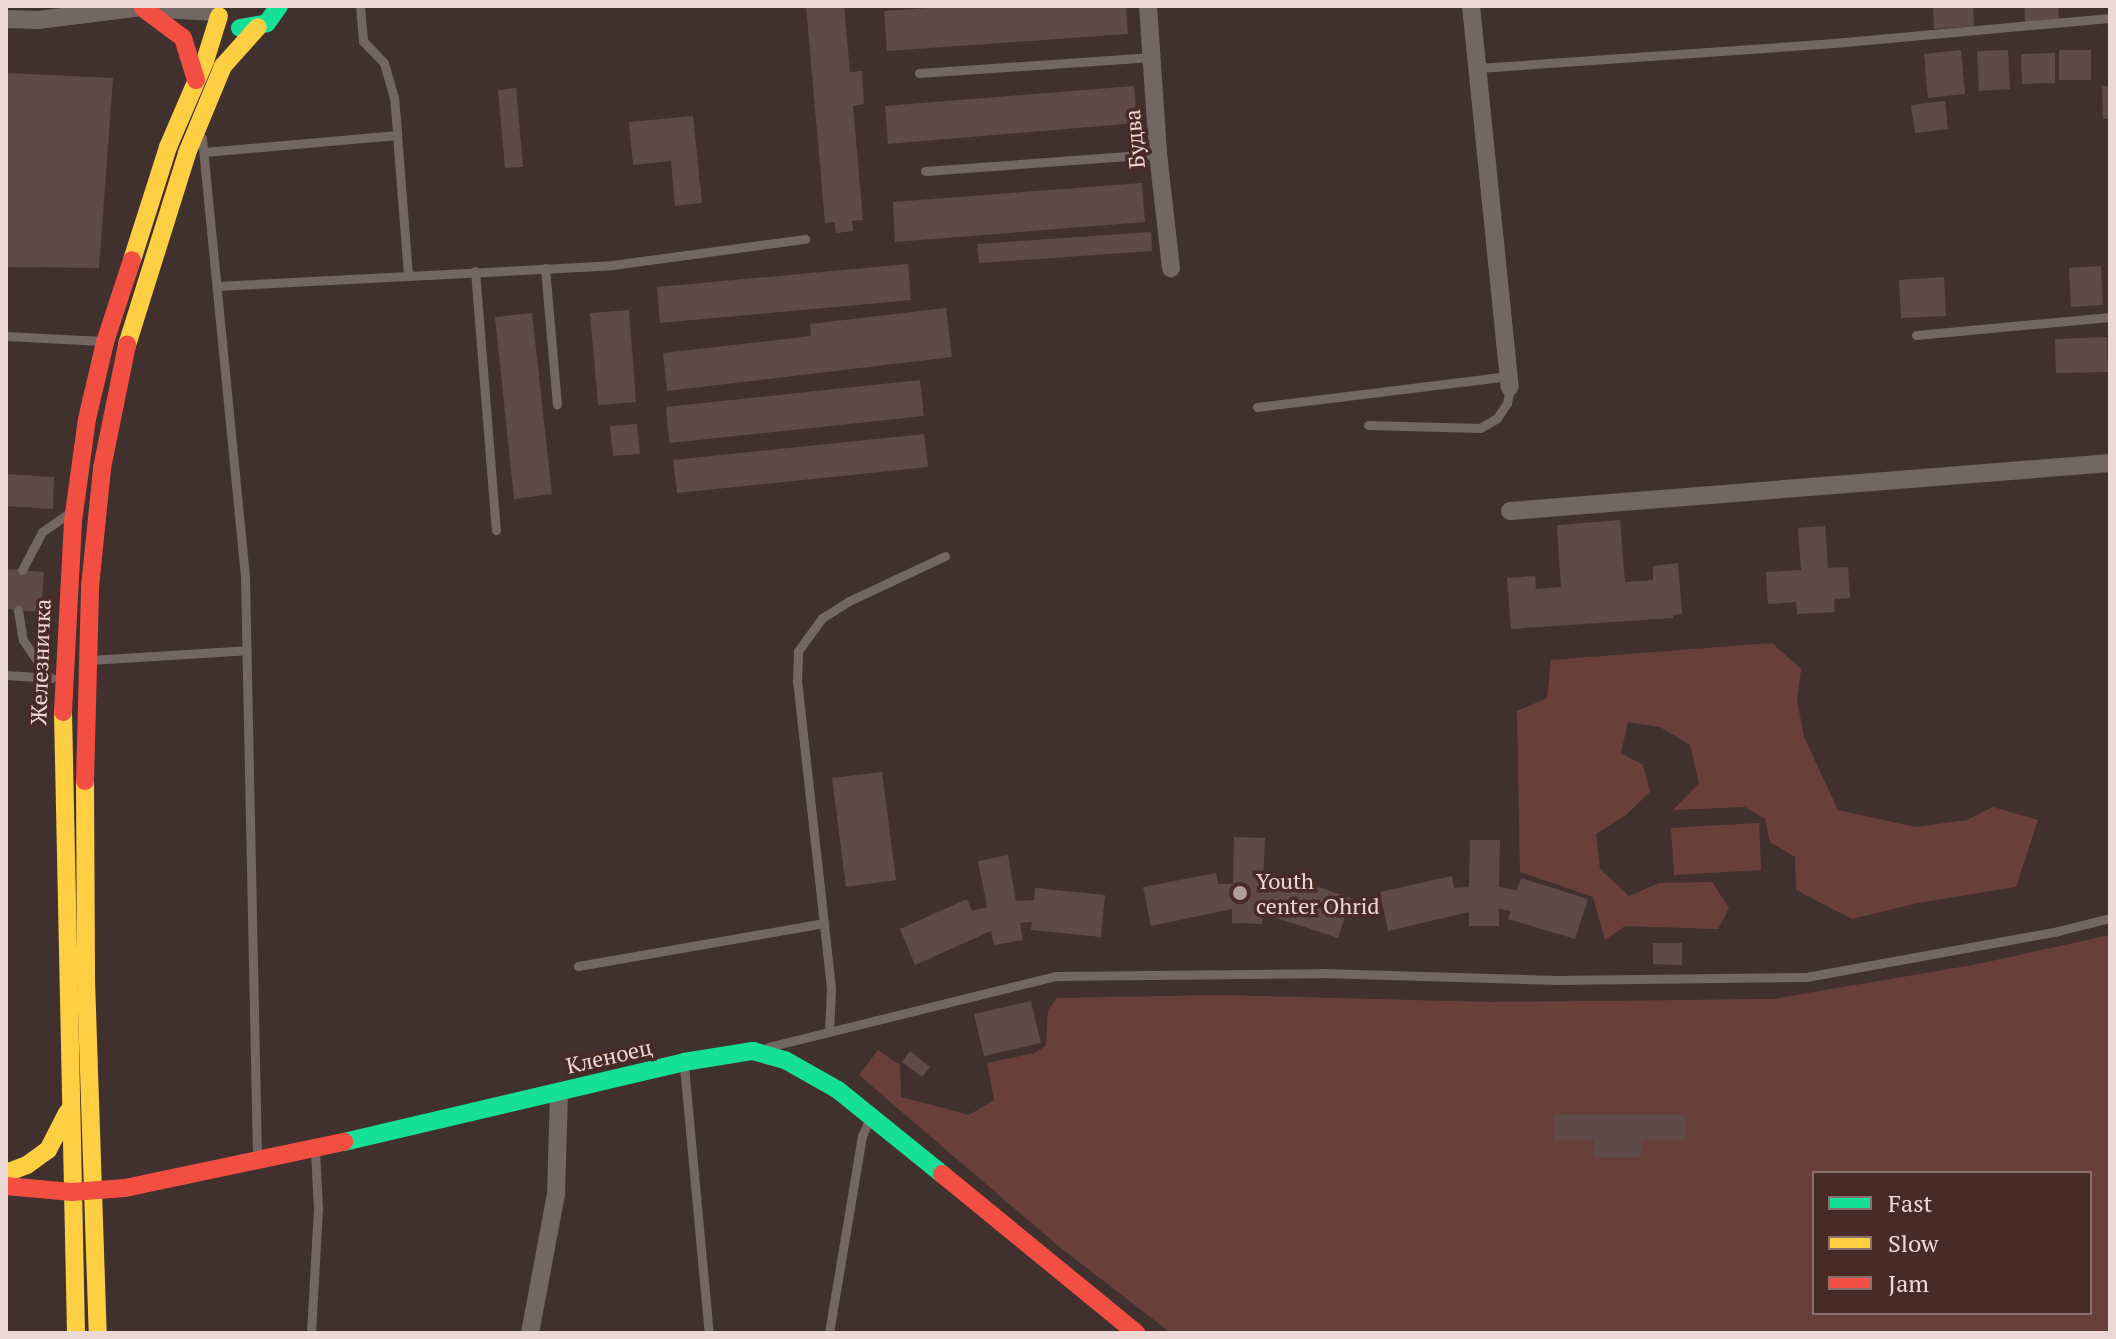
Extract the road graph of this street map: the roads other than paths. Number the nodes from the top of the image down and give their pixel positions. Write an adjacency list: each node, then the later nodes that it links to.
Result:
1 (360, 6): 14 (lane)
2 (1148, 6): 9 (street, Будва)
3 (1471, 6): 10 (street)
4 (147, 7): 5 (street); 8 (street); 12 (main road)
5 (216, 11): 6 (main road); 12 (main road, Железничка)
6 (275, 14): 13 (main road)
7 (2110, 18): 10 (lane)
8 (6, 19)
9 (1152, 57): 11 (lane); 16 (street, Будва)
10 (1478, 68): 28 (street)
11 (919, 73)
12 (196, 80): 27 (main road, Железничка)
13 (200, 120): 15 (lane); 40 (main road)
14 (397, 135): 15 (lane); 22 (lane)
15 (204, 152): 23 (lane)
16 (1158, 154): 17 (lane); 20 (street, Будва)
17 (925, 171)
18 (805, 239): 19 (lane)
19 (545, 268): 21 (lane); 29 (lane)
20 (1171, 268)
21 (475, 271): 22 (lane); 35 (lane)
22 (408, 274): 23 (lane)
23 (217, 286): 39 (lane)
24 (2110, 317): 25 (lane)
25 (1916, 335)
26 (6, 336): 27 (lane)
27 (105, 342): 33 (main road, Железничка)
28 (1510, 382): 30 (lane); 31 (lane)
29 (557, 404)
30 (1257, 407)
31 (1368, 425)
32 (2110, 463): 34 (street)
33 (74, 510): 37 (lane); 42 (main road, Железничка)
34 (1510, 511)
35 (496, 530)
36 (945, 556): 44 (lane)
37 (22, 570)
38 (18, 610): 42 (lane)
39 (247, 650): 40 (lane); 53 (lane)
40 (87, 660): 56 (main road)
41 (6, 675): 42 (lane)
42 (56, 679): 50 (main road, Железничка)
43 (2110, 918): 46 (lane)
44 (824, 923): 45 (lane); 46 (lane)
45 (578, 966)
46 (829, 1032): 47 (lane)
47 (753, 1051): 48 (main road, Кленоец); 51 (main road, Кленоец)
48 (684, 1062): 49 (main road, Кленоец); 62 (lane)
49 (559, 1092): 52 (main road, Кленоец); 61 (street)
50 (69, 1109): 54 (main road); 57 (main road, Железничка)
51 (870, 1117): 63 (lane); 64 (main road, Кленоец)
52 (315, 1149): 53 (main road, Кленоец); 60 (lane)
53 (257, 1161): 56 (main road, Кленоец)
54 (6, 1173)
55 (6, 1186): 57 (main road, Кленоец)
56 (94, 1191): 57 (main road, Кленоец); 59 (main road)
57 (72, 1192): 58 (main road, Железничка)
58 (76, 1333)
59 (98, 1333)
60 (311, 1333)
61 (530, 1333)
62 (709, 1333)
63 (829, 1333)
64 (1136, 1333)

